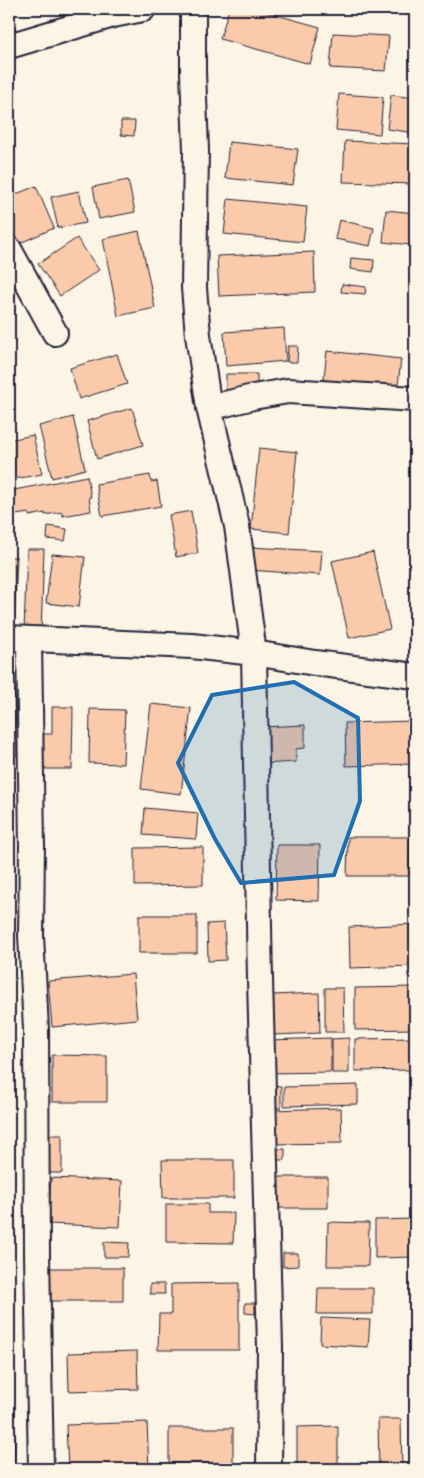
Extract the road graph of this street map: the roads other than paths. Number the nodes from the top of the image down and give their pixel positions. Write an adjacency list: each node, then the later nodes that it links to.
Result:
1 (143, 9): 3 (street)
2 (194, 9): 7 (street)
3 (9, 46)
4 (9, 249): 5 (street)
5 (55, 333)
6 (415, 399): 7 (street)
7 (209, 408): 9 (street)
8 (19, 639): 9 (street); 11 (street)
9 (254, 653): 10 (street); 12 (street)
10 (415, 676)
11 (41, 1469)
12 (269, 1469)

